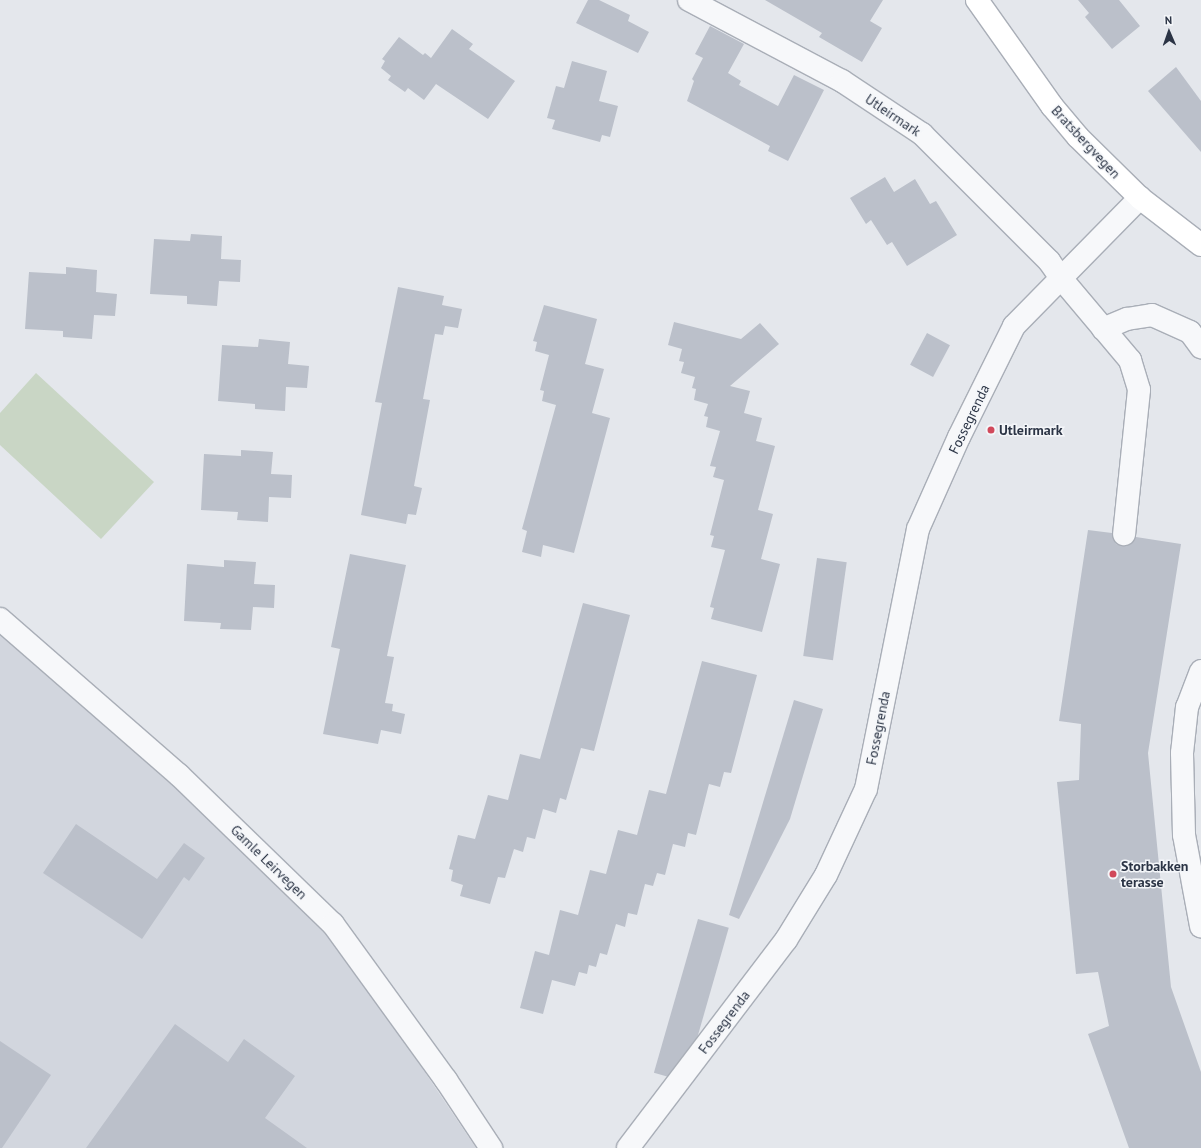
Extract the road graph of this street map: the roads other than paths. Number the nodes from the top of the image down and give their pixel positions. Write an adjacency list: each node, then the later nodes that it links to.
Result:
1 (689, 0): 5 (street, Utleirmark)
2 (977, 0): 3 (main road, Bratsbergvegen)
3 (1140, 198): 4 (main road, Bratsbergvegen); 5 (street, Fossegrenda)
4 (1201, 246)
5 (1060, 277): 6 (street); 13 (street, Fossegrenda)
6 (1103, 329): 7 (street); 8 (street)
7 (1201, 346)
8 (1124, 534)
9 (0, 619): 12 (street, Gamle Leirvegen)
10 (1201, 671): 11 (street)
11 (1201, 926)
12 (491, 1148)
13 (628, 1148)

